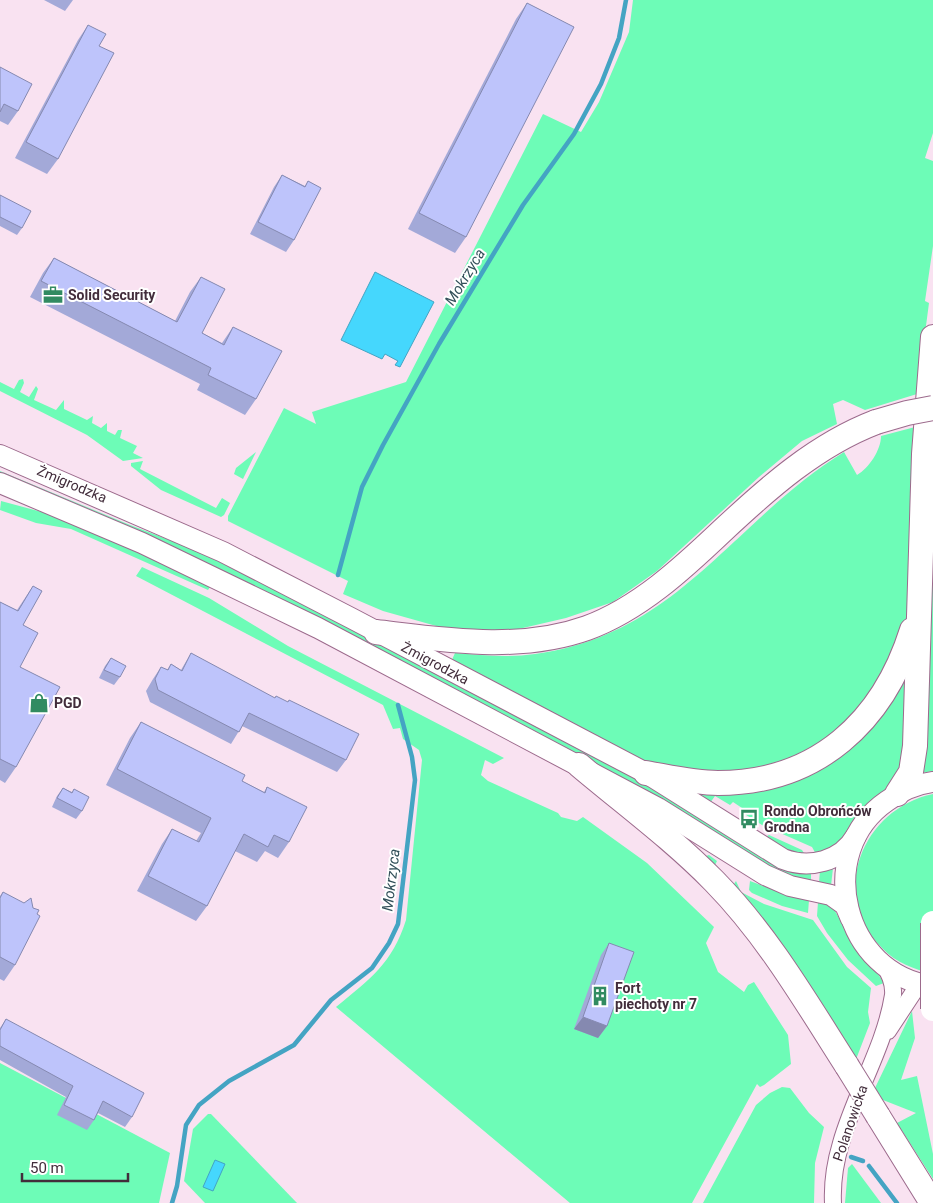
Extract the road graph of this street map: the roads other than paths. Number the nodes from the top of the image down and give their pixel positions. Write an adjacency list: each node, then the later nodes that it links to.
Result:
1 (933, 337): 5 (highway)
2 (933, 408): 6 (highway, bridge)
3 (0, 455): 6 (main road, Żmigrodzka)
4 (0, 483): 7 (main road, Żmigrodzka)
5 (918, 607): 8 (highway); 10 (highway)
6 (376, 632): 8 (main road, Żmigrodzka)
7 (579, 765): 12 (main road, Żmigrodzka); 19 (highway, bridge)
8 (646, 773): 11 (main road, Żmigrodzka)
9 (933, 782): 10 (main road)
10 (897, 794): 11 (main road)
11 (856, 836): 12 (main road)
12 (851, 919): 14 (main road)
13 (933, 923): 16 (highway, bridge)
14 (882, 963): 15 (main road); 17 (street, Polanowicka)
15 (932, 986): 17 (street, Polanowicka)
16 (933, 1009)
17 (878, 1046): 18 (street, Polanowicka)
18 (833, 1203)
19 (932, 1203)

